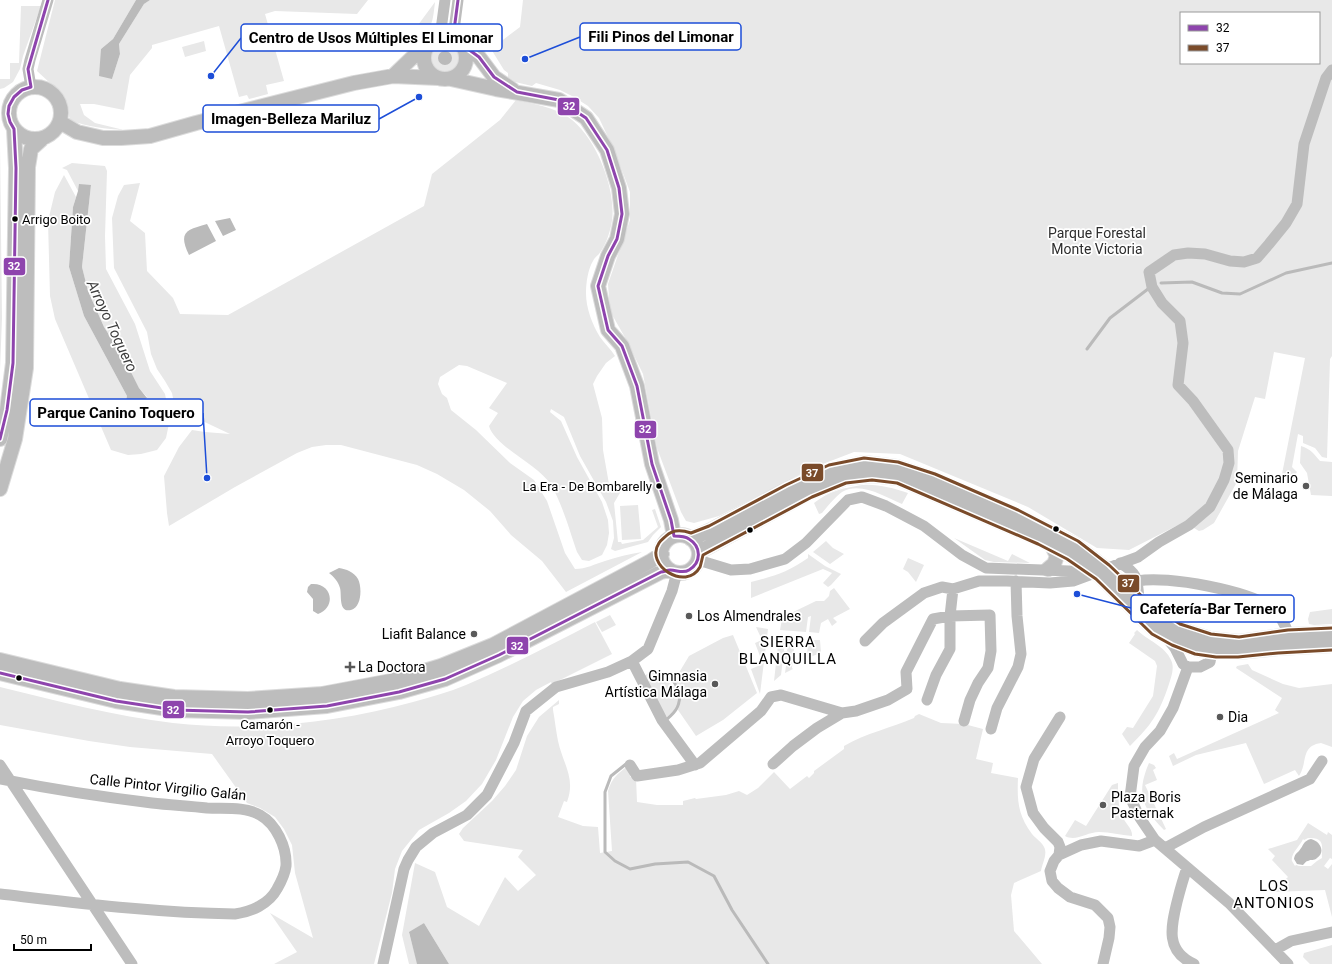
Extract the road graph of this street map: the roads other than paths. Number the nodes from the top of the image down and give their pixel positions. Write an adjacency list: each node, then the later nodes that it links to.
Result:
1 (48, 0): 9 (street)
2 (445, 0): 4 (street)
3 (458, 0): 4 (street)
4 (451, 39): 5 (main road); 8 (main road); 10 (main road)
5 (427, 46): 7 (main road); 8 (main road)
6 (1332, 70): 22 (street)
7 (394, 76): 8 (main road); 12 (main road)
8 (444, 79): 10 (main road)
9 (31, 87): 11 (main road); 12 (main road)
10 (516, 92): 17 (main road)
11 (5, 104): 13 (main road)
12 (60, 122): 14 (main road)
13 (14, 129): 14 (main road); 15 (main road)
14 (42, 139): 16 (main road)
15 (0, 439)
16 (0, 489)
17 (674, 536): 18 (main road); 20 (main road)
18 (691, 539): 21 (main road); 25 (main road)
19 (1052, 546): 21 (main road); 23 (main road); 25 (main road)
20 (662, 554): 24 (main road); 37 (main road)
21 (699, 556): 23 (street); 24 (main road)
22 (1120, 563): 25 (street); 27 (street)
23 (1048, 569): 25 (street)
24 (674, 571): 38 (street); 40 (main road)
25 (1096, 572): 26 (street); 29 (main road); 32 (main road)
26 (1016, 581): 28 (street); 45 (street)
27 (1138, 581): 29 (street); 33 (street)
28 (953, 589): 30 (street); 34 (street)
29 (1139, 599): 35 (main road)
30 (950, 616): 41 (street); 42 (street); 44 (street)
31 (1332, 633): 33 (main road)
32 (1164, 635): 35 (main road); 39 (street)
33 (1288, 635): 35 (main road)
34 (865, 641)
35 (1211, 645): 36 (main road); 39 (street)
36 (1332, 645)
37 (0, 660)
38 (632, 662): 50 (street); 61 (street)
39 (1188, 667): 52 (street)
40 (0, 674)
41 (927, 700)
42 (842, 714): 47 (street); 50 (street)
43 (1060, 717): 54 (street)
44 (964, 721)
45 (992, 729)
46 (1322, 761): 53 (street)
47 (773, 764)
48 (0, 765): 51 (street)
49 (630, 765): 50 (street)
50 (695, 765)
51 (6, 780): 57 (street); 57 (street, Calle Pintor Virgilio Galán)
52 (1155, 840): 53 (street); 54 (street)
53 (1165, 848): 55 (street)
54 (1059, 855): 62 (street)
55 (1187, 868): 59 (street); 63 (street)
56 (0, 894): 57 (street, Calle Pintor Virgilio Galán)
57 (93, 905): 60 (street)
58 (1332, 932): 59 (street)
59 (1275, 950): 64 (street)
60 (132, 964)
61 (383, 964)
62 (1103, 964)
63 (1194, 964)
64 (1288, 964)

